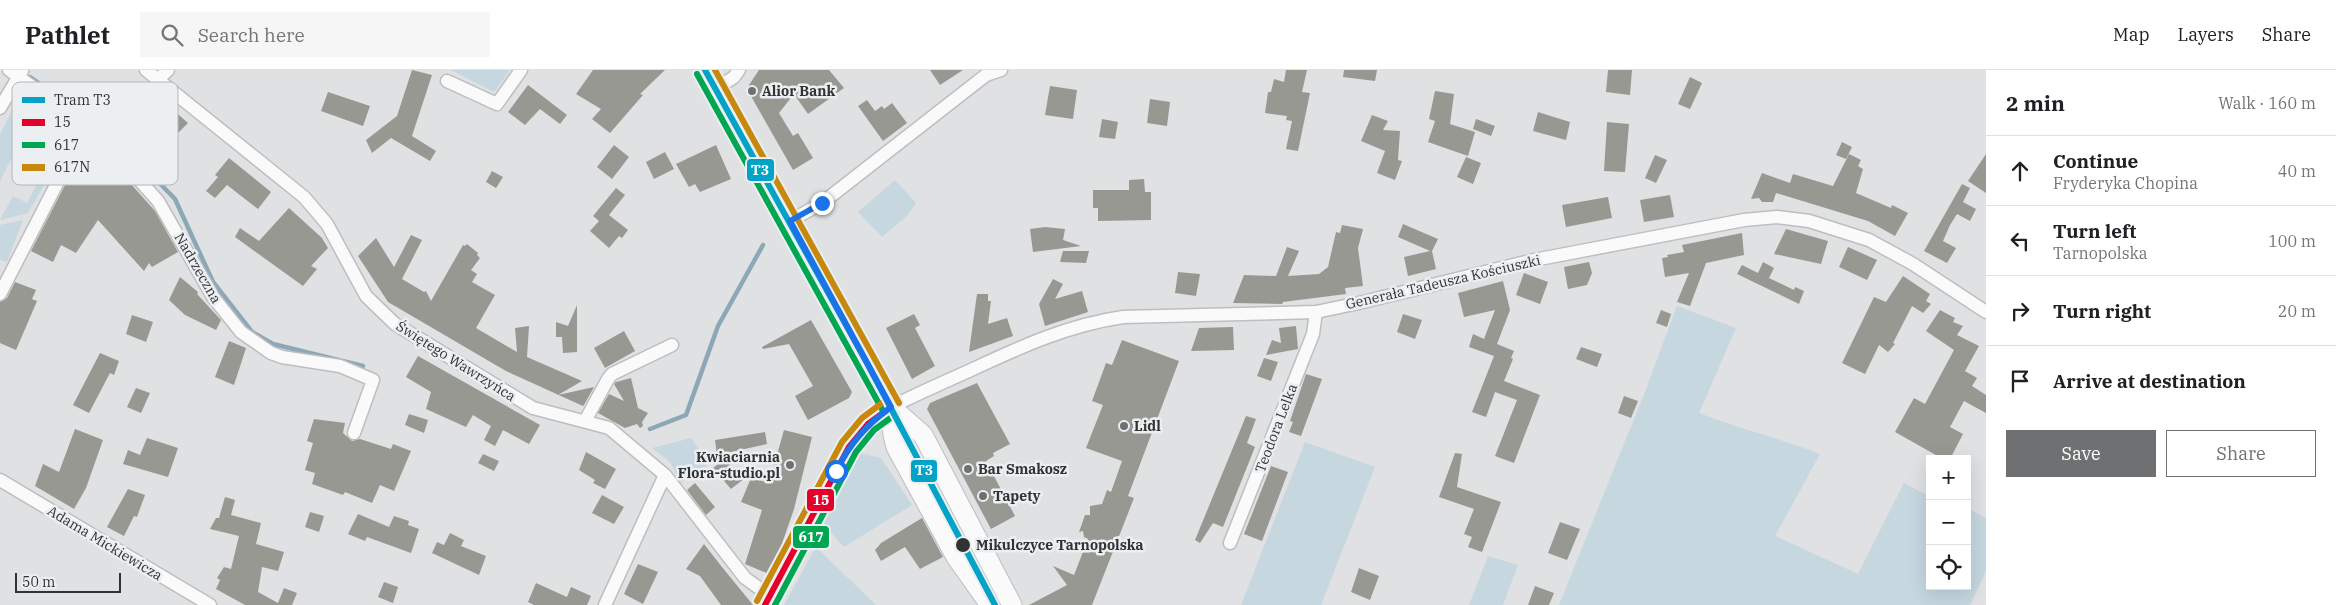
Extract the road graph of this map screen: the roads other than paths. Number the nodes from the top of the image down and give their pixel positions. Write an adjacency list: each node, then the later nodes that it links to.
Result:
1 (146, 70): 8 (street, Świętego Wawrzyńca)
2 (168, 70): 8 (street)
3 (521, 70): 9 (street)
4 (705, 70): 12 (main road)
5 (739, 70): 12 (street)
6 (1001, 70): 17 (street)
7 (16, 72): 10 (street, Nadrzeczna); 14 (street)
8 (157, 80): 11 (street, Świętego Wawrzyńca)
9 (447, 81)
10 (29, 82)
11 (160, 82)
12 (716, 88): 17 (main road)
13 (178, 97): 23 (street, Świętego Wawrzyńca)
14 (0, 108)
15 (56, 185): 18 (street)
16 (144, 185): 24 (street, Nadrzeczna)
17 (790, 221): 22 (main road)
18 (0, 294)
19 (1316, 312): 20 (street, Generała Tadeusza Kościuszki); 22 (street, Generała Tadeusza Kościuszki); 27 (street, Teodora Lelka)
20 (1986, 312)
21 (672, 345): 23 (street)
22 (891, 407): 28 (main road); 31 (main road); 32 (main road)
23 (585, 421): 25 (street, Świętego Wawrzyńca)
24 (354, 433)
25 (665, 476): 28 (street, Świętego Wawrzyńca); 30 (street)
26 (0, 480): 29 (street, Adama Mickiewicza)
27 (1230, 543)
28 (768, 601)
29 (210, 605)
30 (605, 605)
31 (990, 605)
32 (1012, 605)

